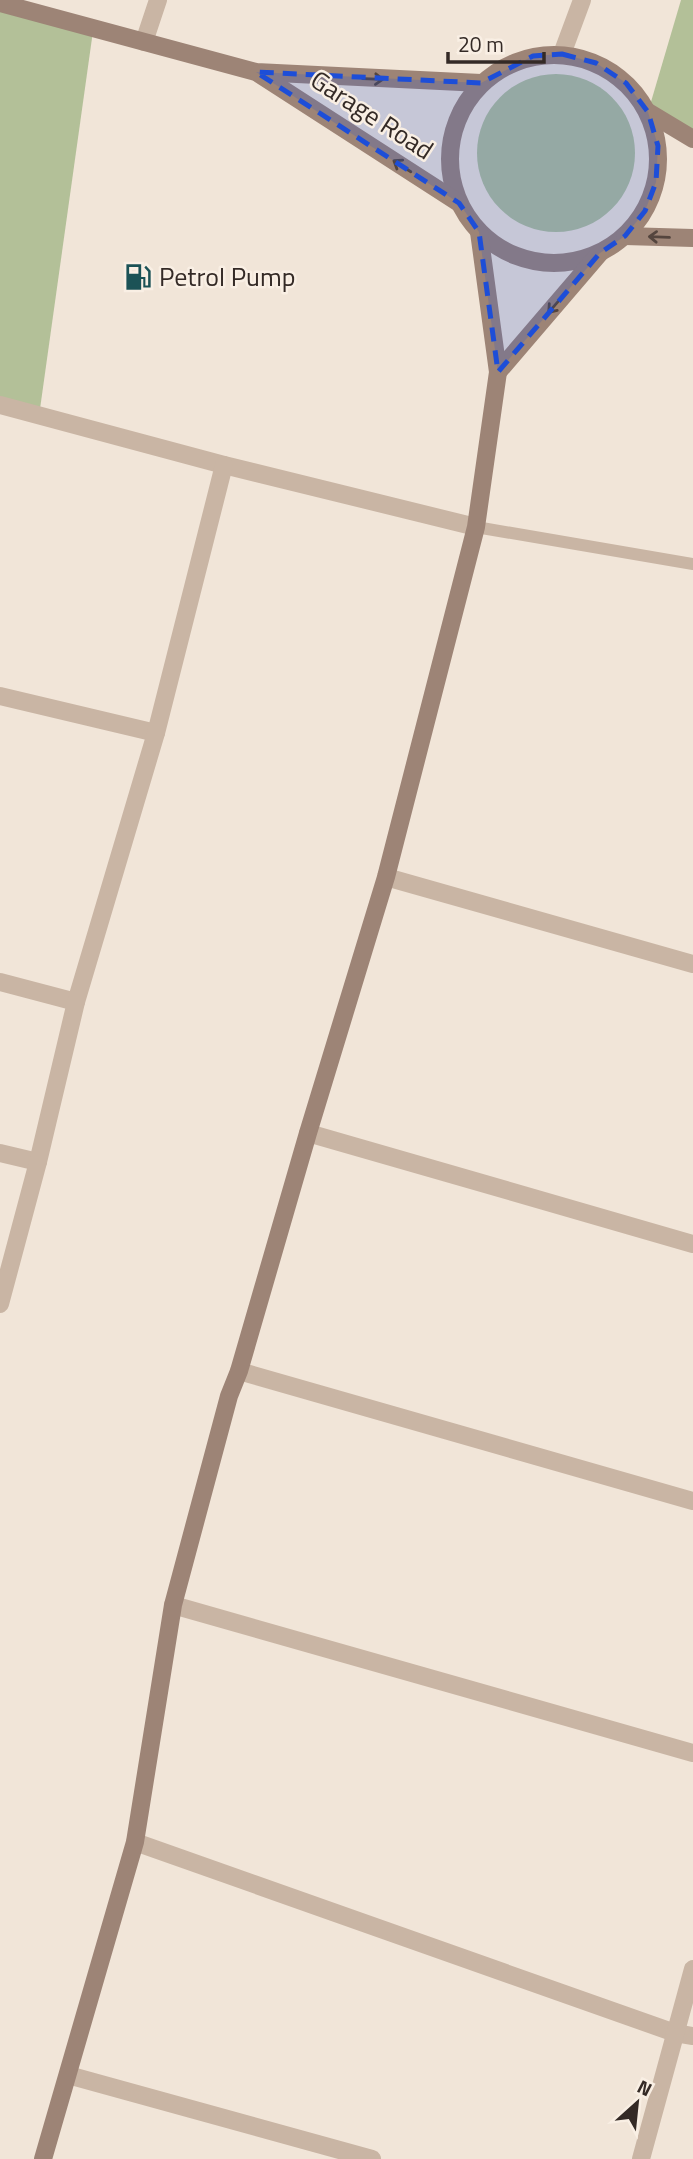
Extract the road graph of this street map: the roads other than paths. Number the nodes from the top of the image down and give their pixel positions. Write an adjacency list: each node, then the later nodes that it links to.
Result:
1 (158, 0): 4 (street)
2 (582, 0): 5 (street)
3 (0, 3): 4 (street, Garage Road)
4 (145, 42): 6 (street, Garage Road)
5 (562, 54): 7 (street); 8 (street)
6 (257, 72): 7 (street, Garage Road, one-way to 7); 10 (street, Garage Road, one-way to 6)
7 (481, 83): 10 (street)
8 (648, 112): 9 (street); 12 (street)
9 (693, 139)
10 (459, 202): 11 (street)
11 (479, 232): 14 (street); 15 (street)
12 (625, 236): 13 (street, one-way to 12); 14 (street)
13 (693, 237)
14 (600, 253): 15 (street, one-way to 15)
15 (498, 372): 18 (street)
16 (0, 405): 17 (street)
17 (225, 465): 18 (street); 21 (street)
18 (476, 527): 19 (lane); 22 (street)
19 (693, 564)
20 (0, 696): 21 (street)
21 (156, 733): 25 (street)
22 (386, 877): 23 (street); 26 (street)
23 (693, 964)
24 (0, 982): 25 (street)
25 (76, 1002): 28 (street)
26 (308, 1133): 29 (street); 31 (street)
27 (0, 1153): 28 (street)
28 (38, 1162): 30 (street)
29 (693, 1244)
30 (0, 1304)
31 (239, 1371): 32 (street); 33 (street)
32 (693, 1501)
33 (173, 1605): 34 (street); 35 (street)
34 (693, 1753)
35 (135, 1842): 37 (street); 39 (street)
36 (693, 1969): 37 (street)
37 (675, 2034): 38 (street); 42 (street)
38 (693, 2036)
39 (68, 2076): 40 (street); 41 (street)
40 (43, 2159)
41 (372, 2159)
42 (641, 2159)

